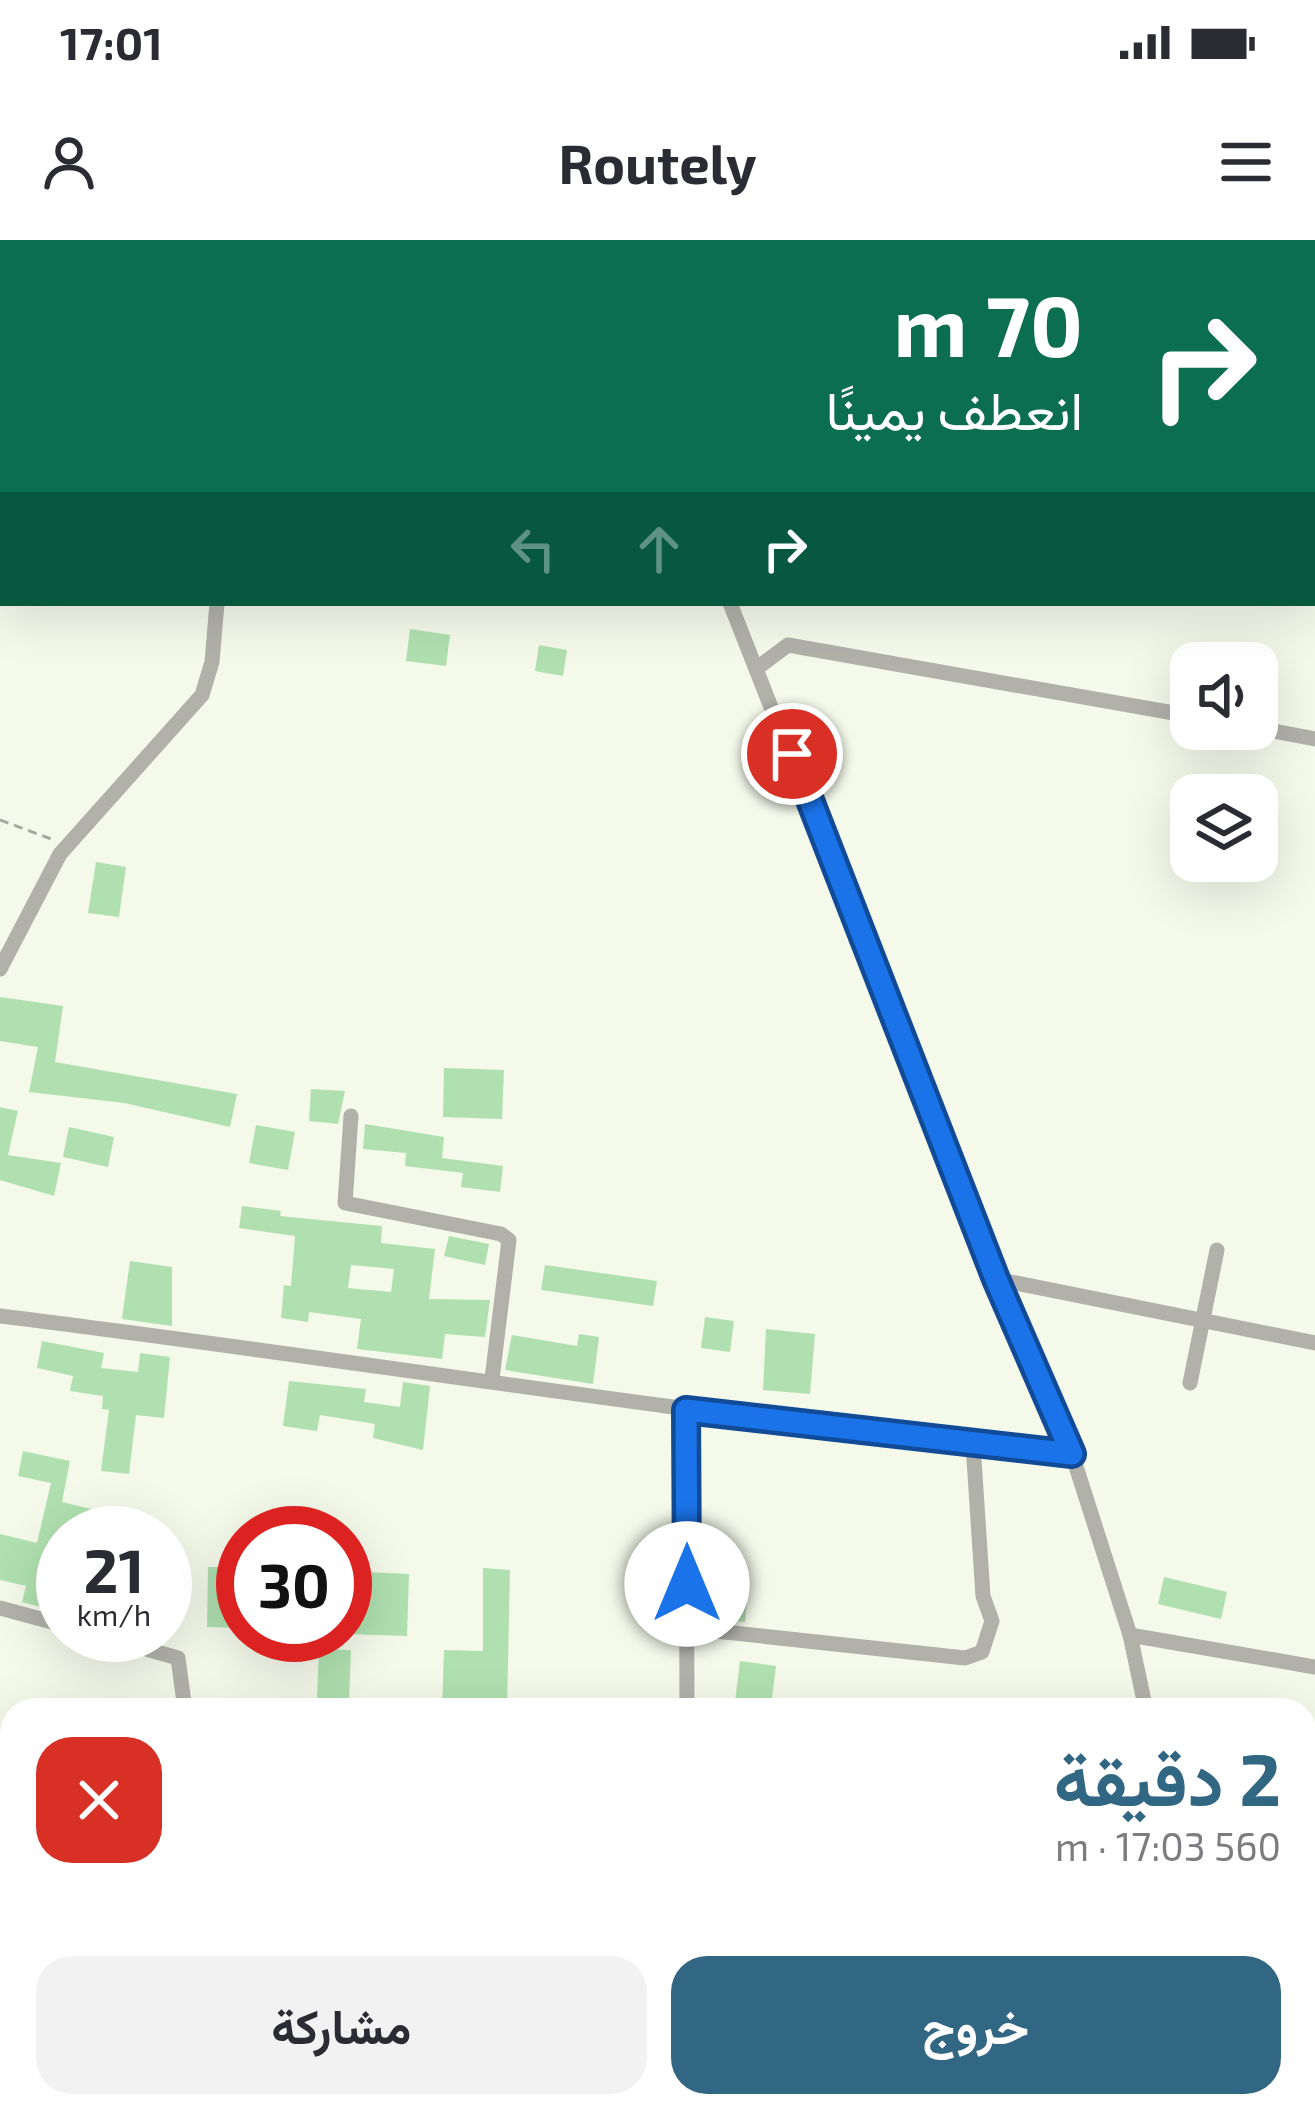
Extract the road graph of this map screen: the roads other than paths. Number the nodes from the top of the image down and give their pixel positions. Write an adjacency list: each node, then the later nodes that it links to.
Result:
1 (217, 606): 7 (street)
2 (731, 606): 3 (street)
3 (757, 668): 4 (street); 10 (street)
4 (1170, 712)
5 (1278, 732): 6 (street)
6 (1315, 739)
7 (0, 969)
8 (351, 1116): 14 (street)
9 (1217, 1250): 12 (street)
10 (996, 1279): 12 (street); 18 (street)
11 (0, 1316): 14 (street)
12 (1203, 1321): 13 (street); 15 (street)
13 (1315, 1343)
14 (492, 1379): 16 (street)
15 (1190, 1383)
16 (686, 1410): 17 (street); 21 (street)
17 (973, 1444): 18 (street); 21 (street)
18 (1072, 1454): 22 (street)
19 (0, 1608): 20 (street)
20 (36, 1618)
21 (687, 1628): 26 (street)
22 (1130, 1635): 24 (street); 27 (street)
23 (179, 1662): 25 (street)
24 (1315, 1667)
25 (183, 1698)
26 (687, 1698)
27 (1143, 1698)

